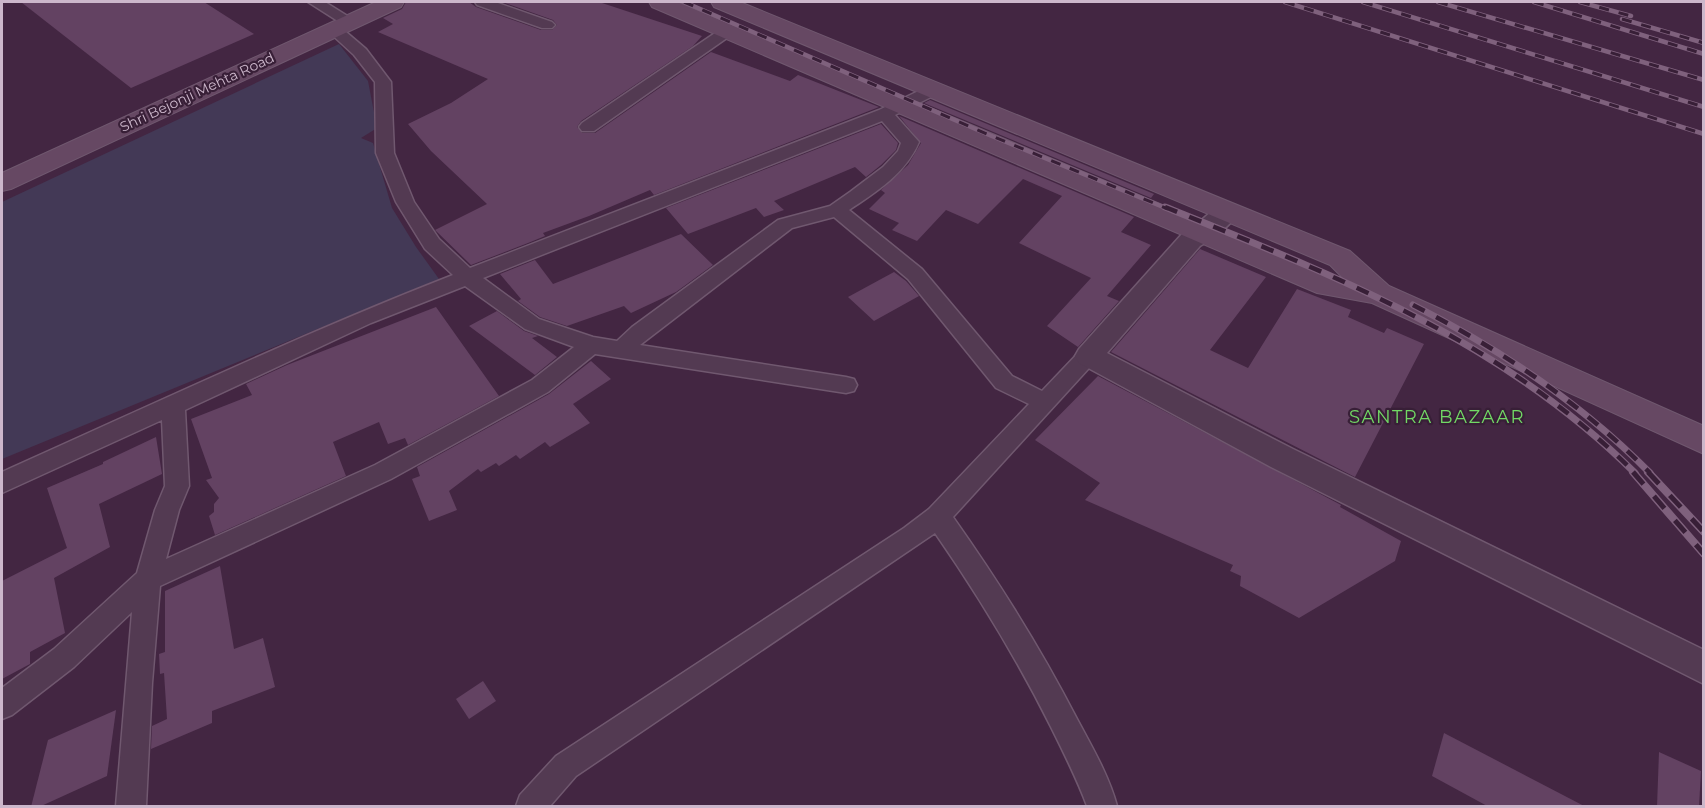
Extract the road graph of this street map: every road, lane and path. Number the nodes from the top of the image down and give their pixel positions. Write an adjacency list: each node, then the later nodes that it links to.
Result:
1 (315, 2): 6 (street)
2 (393, 2): 6 (main road, Shri Bejonji Mehta Road)
3 (482, 2): 7 (street)
4 (660, 2): 8 (main road)
5 (722, 2): 9 (main road)
6 (342, 25): 12 (main road, Shri Bejonji Mehta Road); 16 (street)
7 (547, 25)
8 (729, 30): 10 (main road); 11 (street)
9 (935, 89): 10 (street); 14 (main road)
10 (894, 110): 13 (street); 15 (main road); 16 (street)
11 (588, 127)
12 (2, 183)
13 (837, 210): 19 (street); 22 (street)
14 (1228, 212): 15 (street); 17 (main road)
15 (1202, 234): 17 (main road); 20 (street)
16 (467, 277): 18 (street); 23 (street)
17 (1378, 293): 24 (main road)
18 (591, 345): 19 (street); 27 (street)
19 (621, 351): 21 (street)
20 (1089, 356): 22 (street); 28 (street)
21 (846, 385)
22 (1045, 402): 26 (street)
23 (173, 404): 25 (street); 27 (street)
24 (1704, 441)
25 (2, 483)
26 (938, 516): 31 (street); 32 (street)
27 (148, 579): 29 (street); 30 (street)
28 (1704, 668)
29 (2, 705)
30 (131, 807)
31 (531, 807)
32 (1101, 807)

